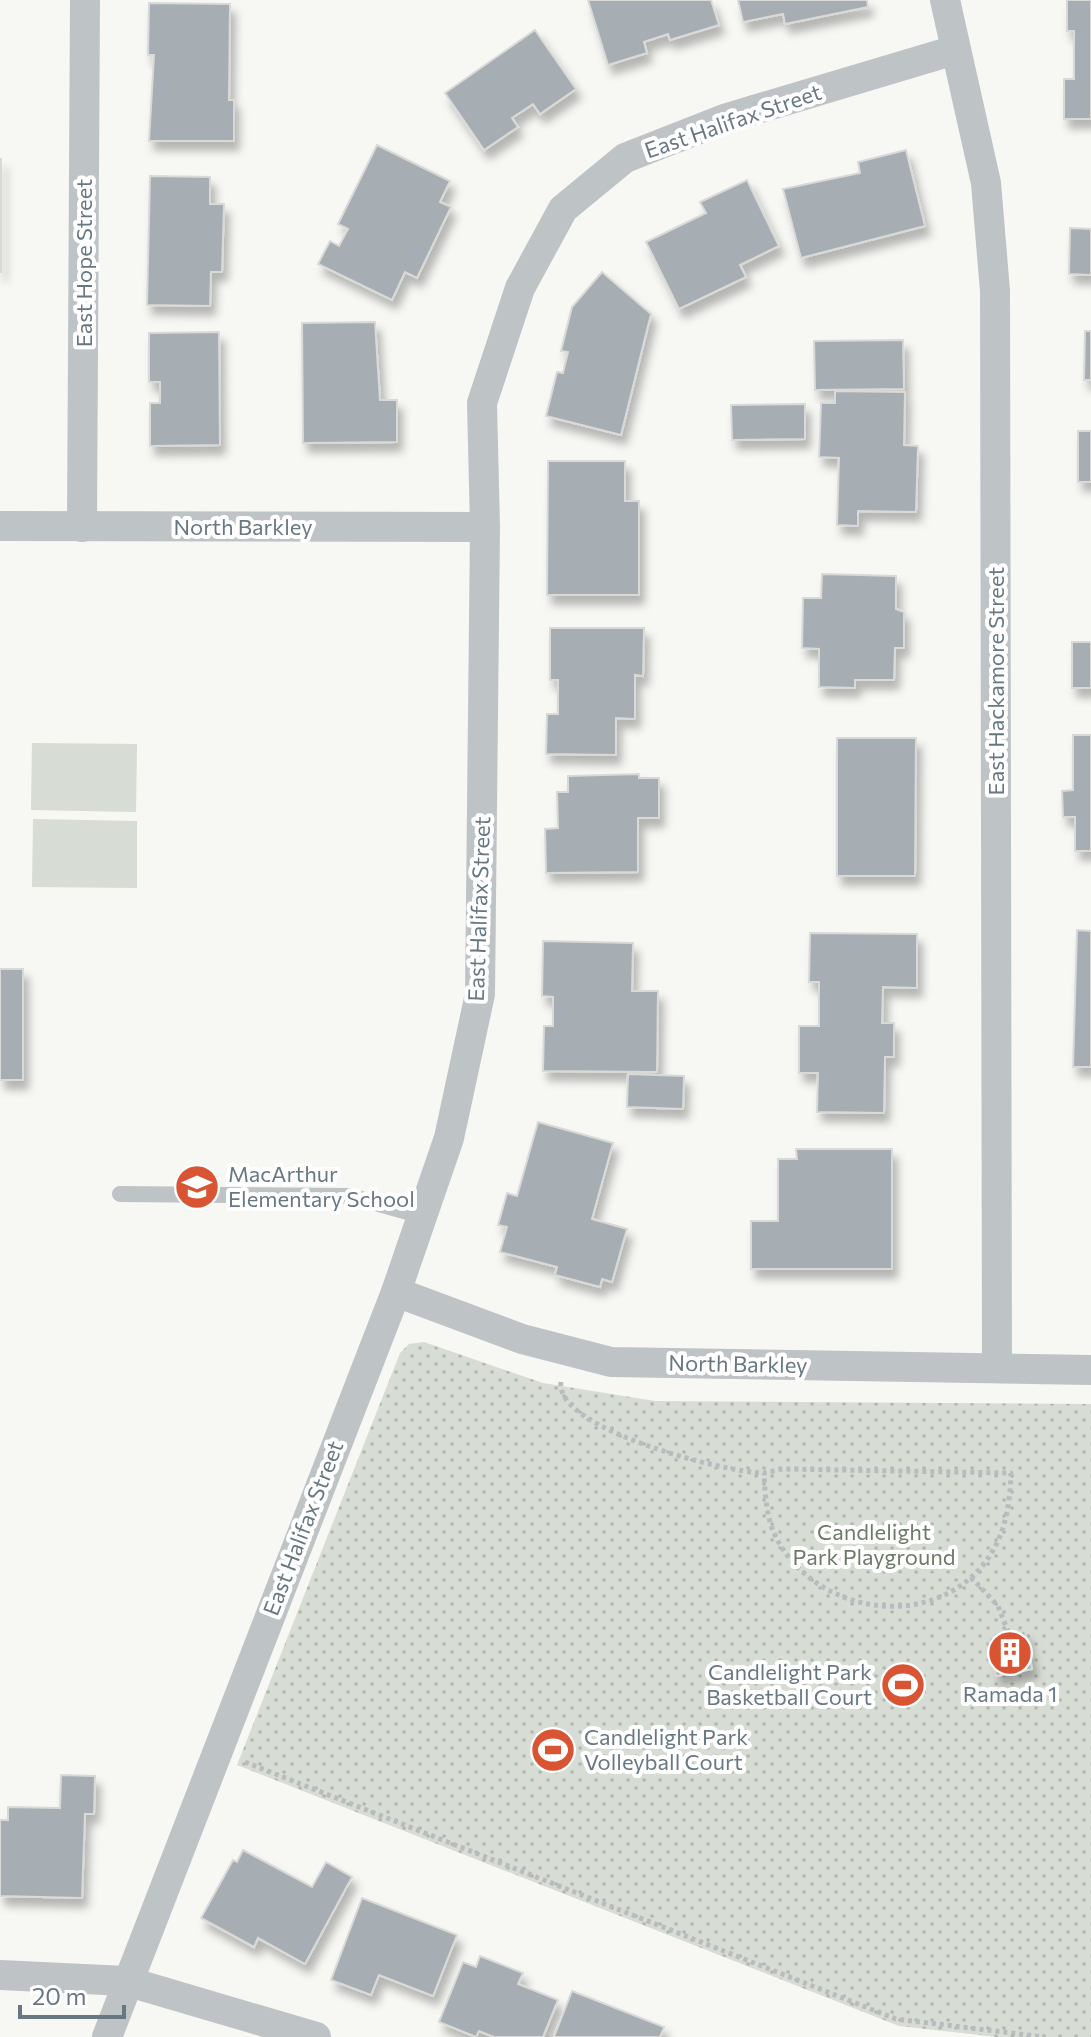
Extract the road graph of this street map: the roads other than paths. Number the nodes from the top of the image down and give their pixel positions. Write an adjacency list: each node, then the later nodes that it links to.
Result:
1 (85, 0): 5 (street, East Hope Street)
2 (945, 0): 3 (street, East Hackamore Street)
3 (955, 50): 6 (street, East Halifax Street); 10 (street, East Hackamore Street)
4 (0, 526): 5 (street, North Barkley)
5 (82, 527): 6 (street, North Barkley)
6 (485, 527): 8 (street, East Halifax Street)
7 (120, 1194): 8 (lane)
8 (422, 1216): 9 (street, East Halifax Street)
9 (396, 1292): 10 (street, North Barkley); 13 (street, East Halifax Street)
10 (997, 1367): 11 (street, North Barkley)
11 (1091, 1370)
12 (0, 1975): 13 (street)
13 (126, 1981): 14 (street, East Halifax Street); 15 (street)
14 (107, 2037)
15 (316, 2037)

